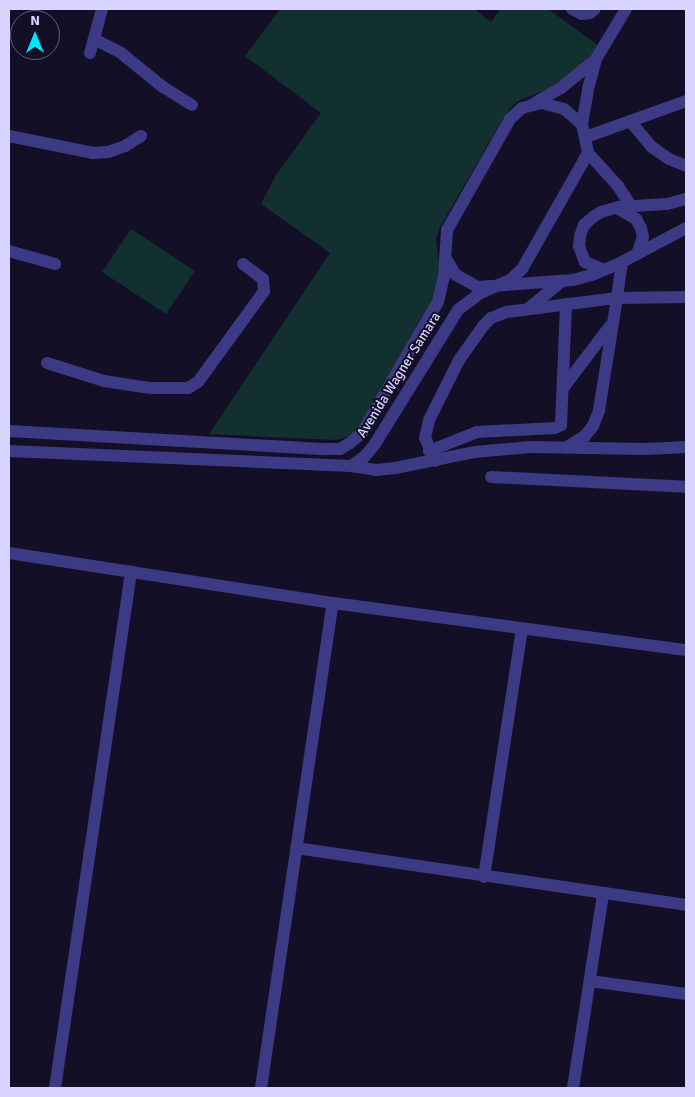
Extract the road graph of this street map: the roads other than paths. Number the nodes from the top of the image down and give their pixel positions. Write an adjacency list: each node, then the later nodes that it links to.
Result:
1 (102, 9): 5 (street)
2 (572, 9): 3 (street)
3 (596, 9)
4 (626, 9): 7 (street, Avenida Wagner Samara)
5 (94, 39): 6 (street); 10 (street)
6 (90, 53)
7 (596, 59): 9 (street, Avenida Wagner Samara); 12 (street, Avenida Wagner Samara)
8 (686, 101): 11 (street)
9 (532, 104): 12 (street); 24 (street, Avenida Wagner Samara)
10 (192, 105)
11 (630, 121): 15 (street); 17 (street)
12 (582, 124): 15 (street, Avenida Wagner Samara)
13 (9, 136): 14 (street)
14 (141, 136)
15 (586, 137): 16 (street, Avenida Wagner Samara)
16 (588, 153): 19 (street); 30 (street, Avenida Wagner Samara)
17 (686, 166)
18 (686, 199): 19 (street)
19 (631, 206): 20 (street)
20 (616, 208): 23 (street); 28 (street)
21 (686, 228): 23 (street)
22 (9, 251): 26 (street)
23 (637, 254): 25 (street)
24 (445, 256): 30 (street); 38 (street, Avenida Wagner Samara)
25 (622, 262): 28 (street); 32 (street)
26 (55, 264)
27 (243, 264): 36 (street)
28 (604, 270): 29 (street)
29 (562, 281): 30 (street); 34 (street)
30 (498, 286): 43 (street, Avenida Wagner Samara)
31 (686, 297): 32 (street)
32 (617, 298): 33 (street); 35 (street)
33 (566, 304): 34 (street); 37 (street)
34 (529, 309): 42 (street)
35 (611, 324): 37 (street); 40 (street)
36 (47, 363)
37 (563, 388): 42 (street)
38 (9, 431)
39 (686, 447): 40 (street)
40 (565, 448): 42 (street)
41 (9, 450): 43 (street)
42 (432, 456): 43 (street)
43 (351, 466)
44 (491, 477): 45 (street)
45 (686, 487)
46 (9, 553): 47 (street)
47 (131, 572): 48 (street); 57 (street)
48 (334, 603): 49 (street); 51 (street)
49 (522, 629): 50 (street); 52 (street)
50 (686, 650)
51 (296, 848): 52 (street); 58 (street)
52 (484, 877): 53 (street)
53 (603, 894): 54 (street); 55 (street)
54 (686, 905)
55 (590, 980): 56 (street); 59 (street)
56 (686, 994)
57 (55, 1088)
58 (262, 1088)
59 (573, 1088)

